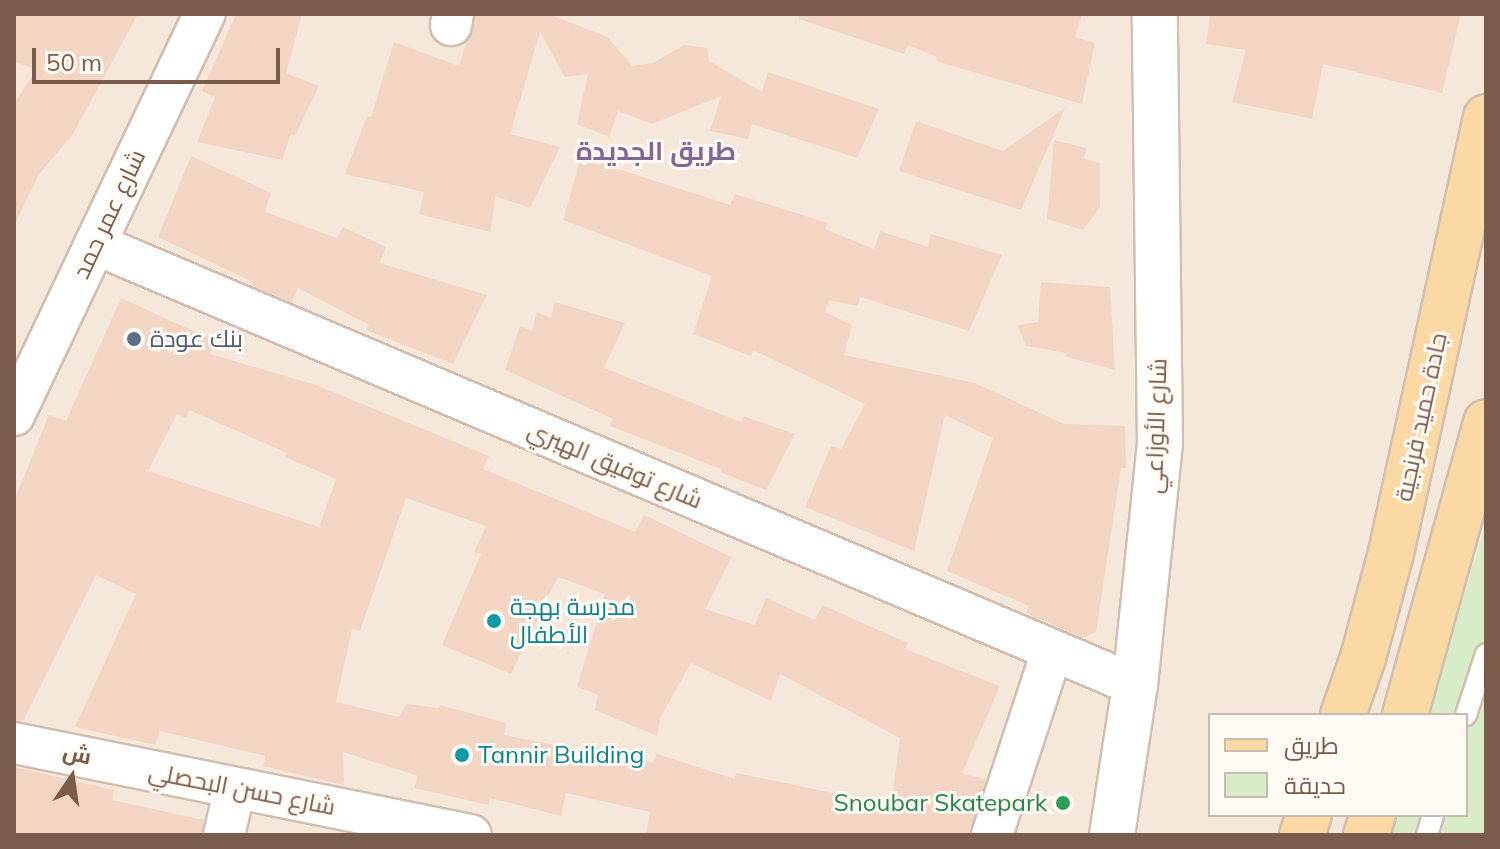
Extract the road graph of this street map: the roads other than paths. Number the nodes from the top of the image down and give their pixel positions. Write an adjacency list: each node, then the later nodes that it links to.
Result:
1 (204, 14): 4 (street, شارع عمر حمد)
2 (1155, 14): 9 (street, شارع الأوزاعي)
3 (1486, 117): 10 (main road, جادة حميد فرنجية)
4 (95, 244): 5 (street, شارع عمر حمد); 7 (street, شارع توفيق الهبري)
5 (14, 415)
6 (1486, 422): 11 (main road)
7 (1052, 651): 9 (street, شارع توفيق الهبري); 17 (street)
8 (1486, 654): 12 (lane)
9 (1135, 685): 18 (street, شارع الأوزاعي)
10 (1344, 713)
11 (1406, 713)
12 (1467, 713)
13 (14, 743): 14 (street, شارع حسن البحصلي)
14 (235, 788): 15 (street); 16 (street, شارع حسن البحصلي)
15 (224, 835)
16 (465, 835)
17 (992, 835)
18 (1112, 835)

